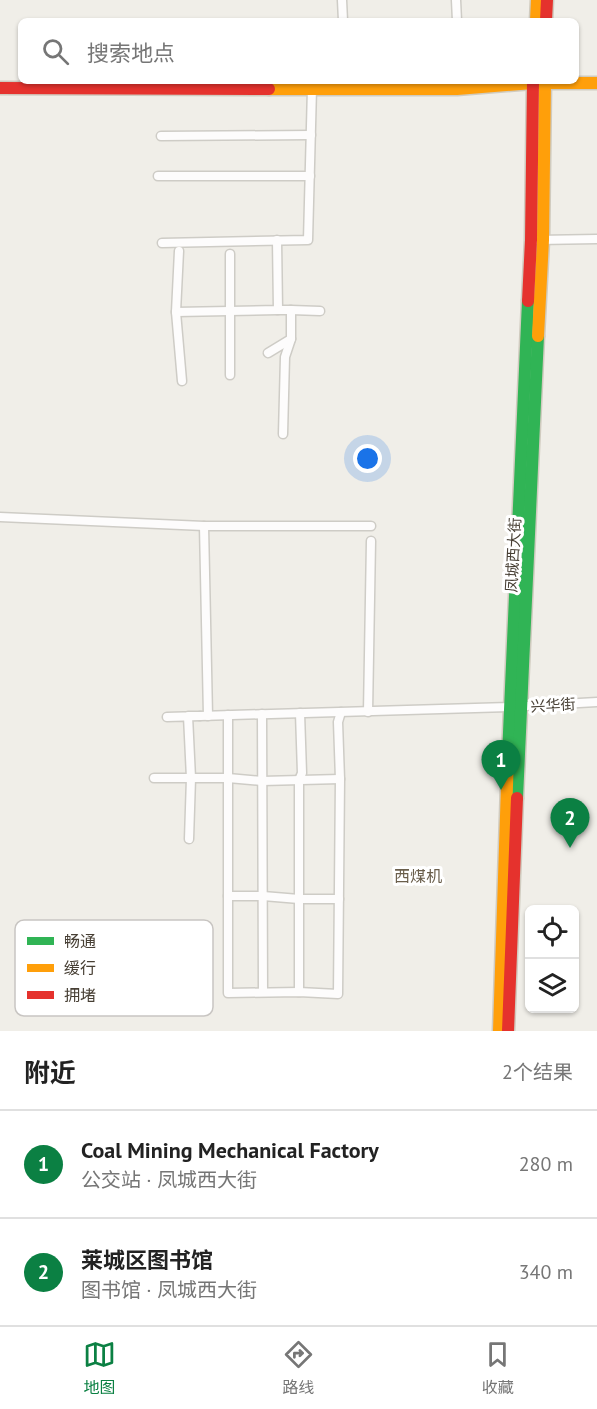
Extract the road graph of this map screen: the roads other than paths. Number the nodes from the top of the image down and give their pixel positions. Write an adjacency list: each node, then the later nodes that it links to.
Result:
1 (342, 0): 5 (street)
2 (456, 0): 6 (street)
3 (537, 0): 7 (main road)
4 (547, 0): 8 (main road)
5 (343, 18)
6 (457, 18)
7 (536, 18)
8 (546, 18)
9 (579, 83): 10 (main road)
10 (597, 83)
11 (484, 84): 14 (main road)
12 (539, 84): 23 (main road, 凤城西大街)
13 (343, 85): 14 (main road); 16 (main road)
14 (457, 85)
15 (0, 88): 16 (main road)
16 (312, 88): 17 (street)
17 (311, 135): 18 (street); 20 (street)
18 (161, 136)
19 (158, 176): 20 (street)
20 (310, 176): 22 (street)
21 (597, 239): 23 (street)
22 (277, 240): 24 (street); 27 (street)
23 (537, 240): 42 (main road, 凤城西大街)
24 (162, 243)
25 (179, 251): 31 (street)
26 (230, 254): 30 (street)
27 (278, 310): 28 (street); 30 (street)
28 (291, 310): 29 (street); 32 (street)
29 (320, 310)
30 (231, 311): 31 (street); 34 (street)
31 (176, 312): 35 (street)
32 (291, 339): 33 (street); 36 (street)
33 (268, 352)
34 (230, 375)
35 (182, 381)
36 (283, 434)
37 (0, 517): 38 (street)
38 (204, 526): 39 (street); 48 (street)
39 (371, 526)
40 (371, 541): 44 (street)
41 (597, 702): 42 (street, 兴华街)
42 (515, 707): 44 (street, 兴华街); 63 (main road, 凤城西大街); 64 (main road, 凤城西大街)
43 (341, 712): 44 (street, 兴华街); 45 (street, 兴华街); 53 (street)
44 (368, 712)
45 (300, 713): 46 (street, 兴华街); 54 (street)
46 (262, 714): 47 (street, 兴华街); 55 (street)
47 (228, 715): 48 (street, 兴华街); 52 (street)
48 (204, 716): 49 (street, 兴华街); 51 (street)
49 (167, 717)
50 (154, 778): 51 (street)
51 (191, 778): 52 (street); 56 (street)
52 (228, 778): 55 (street); 57 (street)
53 (340, 779): 54 (street); 60 (street)
54 (299, 780): 55 (street); 59 (street)
55 (262, 781): 58 (street)
56 (189, 839)
57 (228, 896): 58 (street); 61 (street)
58 (263, 896): 59 (street); 61 (street)
59 (299, 899): 60 (street); 62 (street)
60 (339, 899): 62 (street)
61 (263, 992): 62 (street)
62 (299, 992)
63 (499, 1031)
64 (508, 1031)

